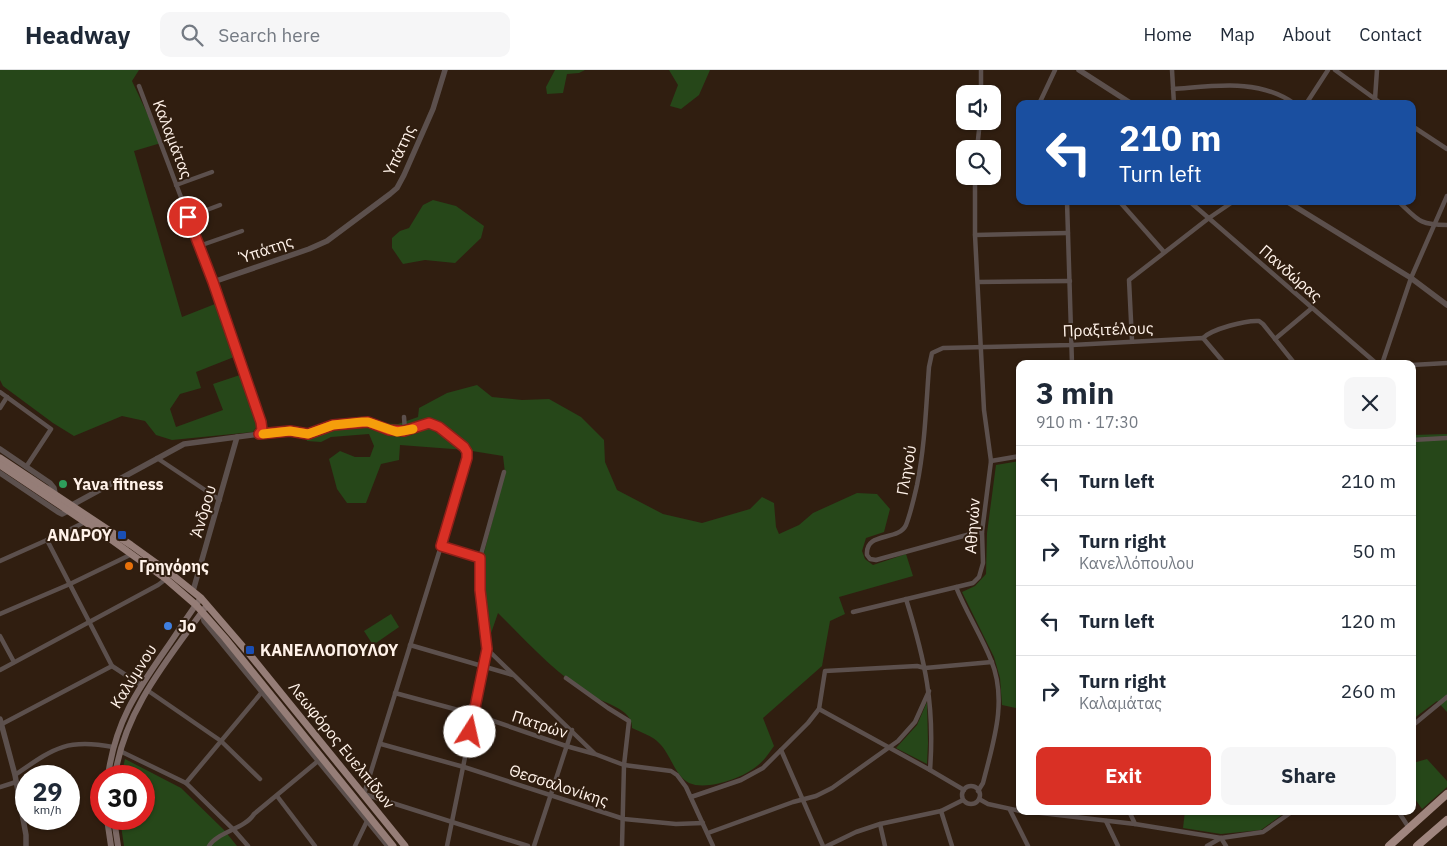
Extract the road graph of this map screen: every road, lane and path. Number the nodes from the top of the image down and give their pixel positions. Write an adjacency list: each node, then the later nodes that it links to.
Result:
1 (445, 70): 38 (street, Υπάτης)
2 (981, 70): 9 (street)
3 (1055, 70): 13 (street)
4 (1079, 70): 14 (street)
5 (1172, 70): 11 (street)
6 (1328, 70): 17 (street)
7 (1335, 70): 12 (street)
8 (1377, 70): 12 (street)
9 (981, 85)
10 (138, 86): 22 (street, Καλαμάτας)
11 (1173, 89): 15 (street); 16 (street)
12 (1375, 99)
13 (1041, 100)
14 (1126, 100)
15 (1174, 100)
16 (1290, 100)
17 (1309, 100)
18 (1416, 129): 19 (street)
19 (1447, 149)
20 (212, 172): 22 (street)
21 (975, 185): 37 (street, Αθηνών)
22 (176, 186): 31 (street, Καλαμάτας)
23 (1447, 196): 33 (street)
24 (220, 205): 31 (street)
25 (1067, 205): 36 (street)
26 (1123, 205): 40 (street)
27 (1194, 205): 32 (street, Πανδώρας)
28 (1228, 205): 32 (street)
29 (1292, 205): 41 (street)
30 (1402, 205): 33 (street)
31 (188, 217): 39 (street, Καλαμάτας)
32 (1209, 218): 40 (street); 46 (street, Πανδώρας)
33 (1434, 225): 34 (street); 41 (street)
34 (1447, 225)
35 (242, 231): 39 (street)
36 (1068, 233): 37 (street); 42 (street)
37 (975, 235): 44 (street, Αθηνών)
38 (328, 241): 43 (street, Ύπάτης)
39 (199, 246): 43 (street, Καλαμάτας)
40 (1164, 252): 49 (street)
41 (1411, 278): 45 (street); 57 (street)
42 (1070, 281): 44 (street); 50 (street)
43 (213, 282): 65 (street, Καλαμάτας)
44 (978, 282): 51 (street, Αθηνών)
45 (1447, 305)
46 (1312, 308): 48 (street); 56 (street, Πανδώρας)
47 (1204, 338): 48 (street); 49 (street, Πραξιτέλους); 54 (street)
48 (1275, 339): 55 (street)
49 (1132, 341): 50 (street, Πραξιτέλους)
50 (1072, 345): 51 (street, Πραξιτέλους); 53 (street)
51 (980, 348): 52 (street, Πραξιτέλους); 73 (street, Αθηνών)
52 (932, 353): 82 (street, Γληνού)
53 (1072, 360)
54 (1222, 360)
55 (1292, 360)
56 (1372, 360)
57 (1383, 360)
58 (1447, 363): 59 (street)
59 (1416, 365)
60 (0, 392): 61 (street)
61 (7, 398): 62 (street); 75 (street)
62 (0, 408)
63 (404, 417): 64 (street)
64 (404, 431): 65 (street); 84 (street)
65 (259, 434): 66 (street)
66 (237, 437): 72 (street); 79 (street, Άνδρου)
67 (1447, 438): 68 (street)
68 (1416, 440)
69 (0, 449): 75 (street)
70 (1016, 457): 73 (street)
71 (0, 458): 78 (main road, Λεωφόρος Ευελπίδων)
72 (156, 458): 79 (street); 80 (street)
73 (990, 461): 82 (street, Αθηνών)
74 (0, 465): 80 (main road, Λεωφόρος Ευελπίδων)
75 (26, 467): 78 (street)
76 (504, 472): 86 (street)
77 (0, 473): 80 (street)
78 (54, 493): 80 (main road, Λεωφόρος Ευελπίδων)
79 (220, 500): 91 (street, Άνδρου)
80 (70, 508): 81 (main road, Λεωφόρος Ευελπίδων); 91 (main road, Λεωφόρος Ευελπίδων)
81 (85, 522): 83 (street); 85 (main road, Λεωφόρος Ευελπίδων)
82 (982, 532): 90 (street, Αθηνών)
83 (47, 540): 87 (street); 89 (street)
84 (441, 546): 86 (street); 101 (street)
85 (132, 554): 88 (main road, Λεωφόρος Ευελπίδων); 89 (street)
86 (480, 558): 102 (street)
87 (0, 560)
88 (166, 579): 94 (main road, Λεωφόρος Ευελπίδων); 99 (street)
89 (70, 584): 98 (street); 99 (street)
90 (956, 587): 93 (street); 104 (street)
91 (193, 591): 92 (main road, Λεωφόρος Ευελπίδων)
92 (201, 598): 94 (main road, Καλύμνου); 95 (main road, Λεωφόρος Ευελπίδων)
93 (906, 599): 97 (street); 107 (street)
94 (196, 605): 96 (main road, Λεωφόρος Ευελπίδων); 111 (main road, Καλύμνου)
95 (207, 605): 96 (main road, Καλύμνου); 144 (main road, Λεωφόρος Ευελπίδων)
96 (202, 612): 112 (main road, Καλύμνου); 114 (street); 159 (main road, Λεωφόρος Ευελπίδων)
97 (852, 612)
98 (0, 614)
99 (88, 622): 103 (street); 105 (street)
100 (0, 636): 103 (street)
101 (410, 645): 106 (street); 115 (street)
102 (487, 649): 106 (street); 109 (street)
103 (14, 662): 108 (street)
104 (992, 662): 107 (street); 143 (street)
105 (112, 666): 111 (street); 119 (street)
106 (483, 667): 109 (street); 118 (street)
107 (925, 668): 113 (street); 117 (street)
108 (0, 670)
109 (514, 676): 121 (street)
110 (566, 678): 134 (street)
111 (141, 685): 125 (main road, Καλύμνου)
112 (147, 690): 122 (street); 128 (main road, Καλύμνου)
113 (929, 691): 126 (street); 136 (street)
114 (262, 692): 122 (street); 130 (street)
115 (395, 693): 118 (street, Πατρών); 123 (street)
116 (1447, 697): 120 (street)
117 (819, 709): 126 (street); 127 (street)
118 (473, 714): 124 (street, Πατρών); 135 (street)
119 (1, 722): 137 (street)
120 (1416, 723)
121 (572, 730): 124 (street); 129 (street)
122 (221, 741): 138 (street); 140 (street)
123 (381, 744): 135 (street, Θεσσαλονίκης); 144 (street)
124 (566, 746): 129 (street, Πατρών); 147 (street)
125 (113, 747): 131 (street); 132 (main road, Καλύμνου)
126 (889, 748): 136 (street); 150 (street)
127 (781, 750): 148 (street); 150 (street)
128 (120, 751): 133 (main road, Καλύμνου); 140 (street)
129 (595, 754): 134 (street, Πατρών)
130 (318, 762): 146 (street); 159 (street)
131 (29, 765)
132 (110, 765)
133 (117, 765)
134 (624, 766): 148 (street, Πατρών); 160 (street)
135 (464, 767): 147 (street, Θεσσαλονίκης); 162 (street)
136 (930, 770): 142 (street)
137 (15, 775)
138 (260, 779)
139 (15, 782): 141 (street)
140 (186, 783): 171 (street)
141 (0, 787)
142 (964, 790): 143 (street); 151 (street)
143 (978, 790): 149 (street)
144 (364, 794): 162 (street); 183 (main road, Λεωφόρος Ευελπίδων)
145 (1447, 794): 167 (highway)
146 (277, 796): 171 (street); 179 (street)
147 (550, 796): 160 (street, Θεσσαλονίκης); 186 (street)
148 (691, 797): 164 (street)
149 (979, 799): 151 (street); 152 (street)
150 (802, 800): 172 (street); 189 (street)
151 (963, 800): 153 (street)
152 (1010, 810): 154 (street); 193 (street)
153 (941, 811): 165 (street); 192 (street)
154 (1016, 811)
155 (1057, 815): 163 (street)
156 (1131, 815): 166 (street)
157 (1287, 815): 173 (street)
158 (1401, 815): 167 (street)
159 (368, 818): 180 (street); 181 (street); 182 (main road, Λεωφόρος Ευελπίδων)
160 (624, 820): 164 (street, Θεσσαλονίκης); 187 (street)
161 (1447, 820): 198 (highway)
162 (452, 821): 184 (street); 185 (street)
163 (1106, 821): 166 (street); 194 (street)
164 (703, 823): 172 (street)
165 (880, 824): 190 (street); 191 (street)
166 (1135, 824): 173 (street)
167 (1409, 828): 197 (highway)
168 (25, 830): 174 (street)
169 (108, 830): 175 (main road)
170 (116, 830): 176 (main road)
171 (234, 830): 177 (street); 178 (street)
172 (708, 834): 188 (street)
173 (1221, 838): 195 (street); 196 (street)
174 (26, 846)
175 (110, 846)
176 (118, 846)
177 (209, 846)
178 (248, 846)
179 (315, 846)
180 (355, 846)
181 (388, 846)
182 (394, 846)
183 (405, 846)
184 (448, 846)
185 (528, 846)
186 (534, 846)
187 (622, 846)
188 (713, 846)
189 (823, 846)
190 (827, 846)
191 (885, 846)
192 (952, 846)
193 (1028, 846)
194 (1118, 846)
195 (1207, 846)
196 (1226, 846)
197 (1389, 846)
198 (1417, 846)

